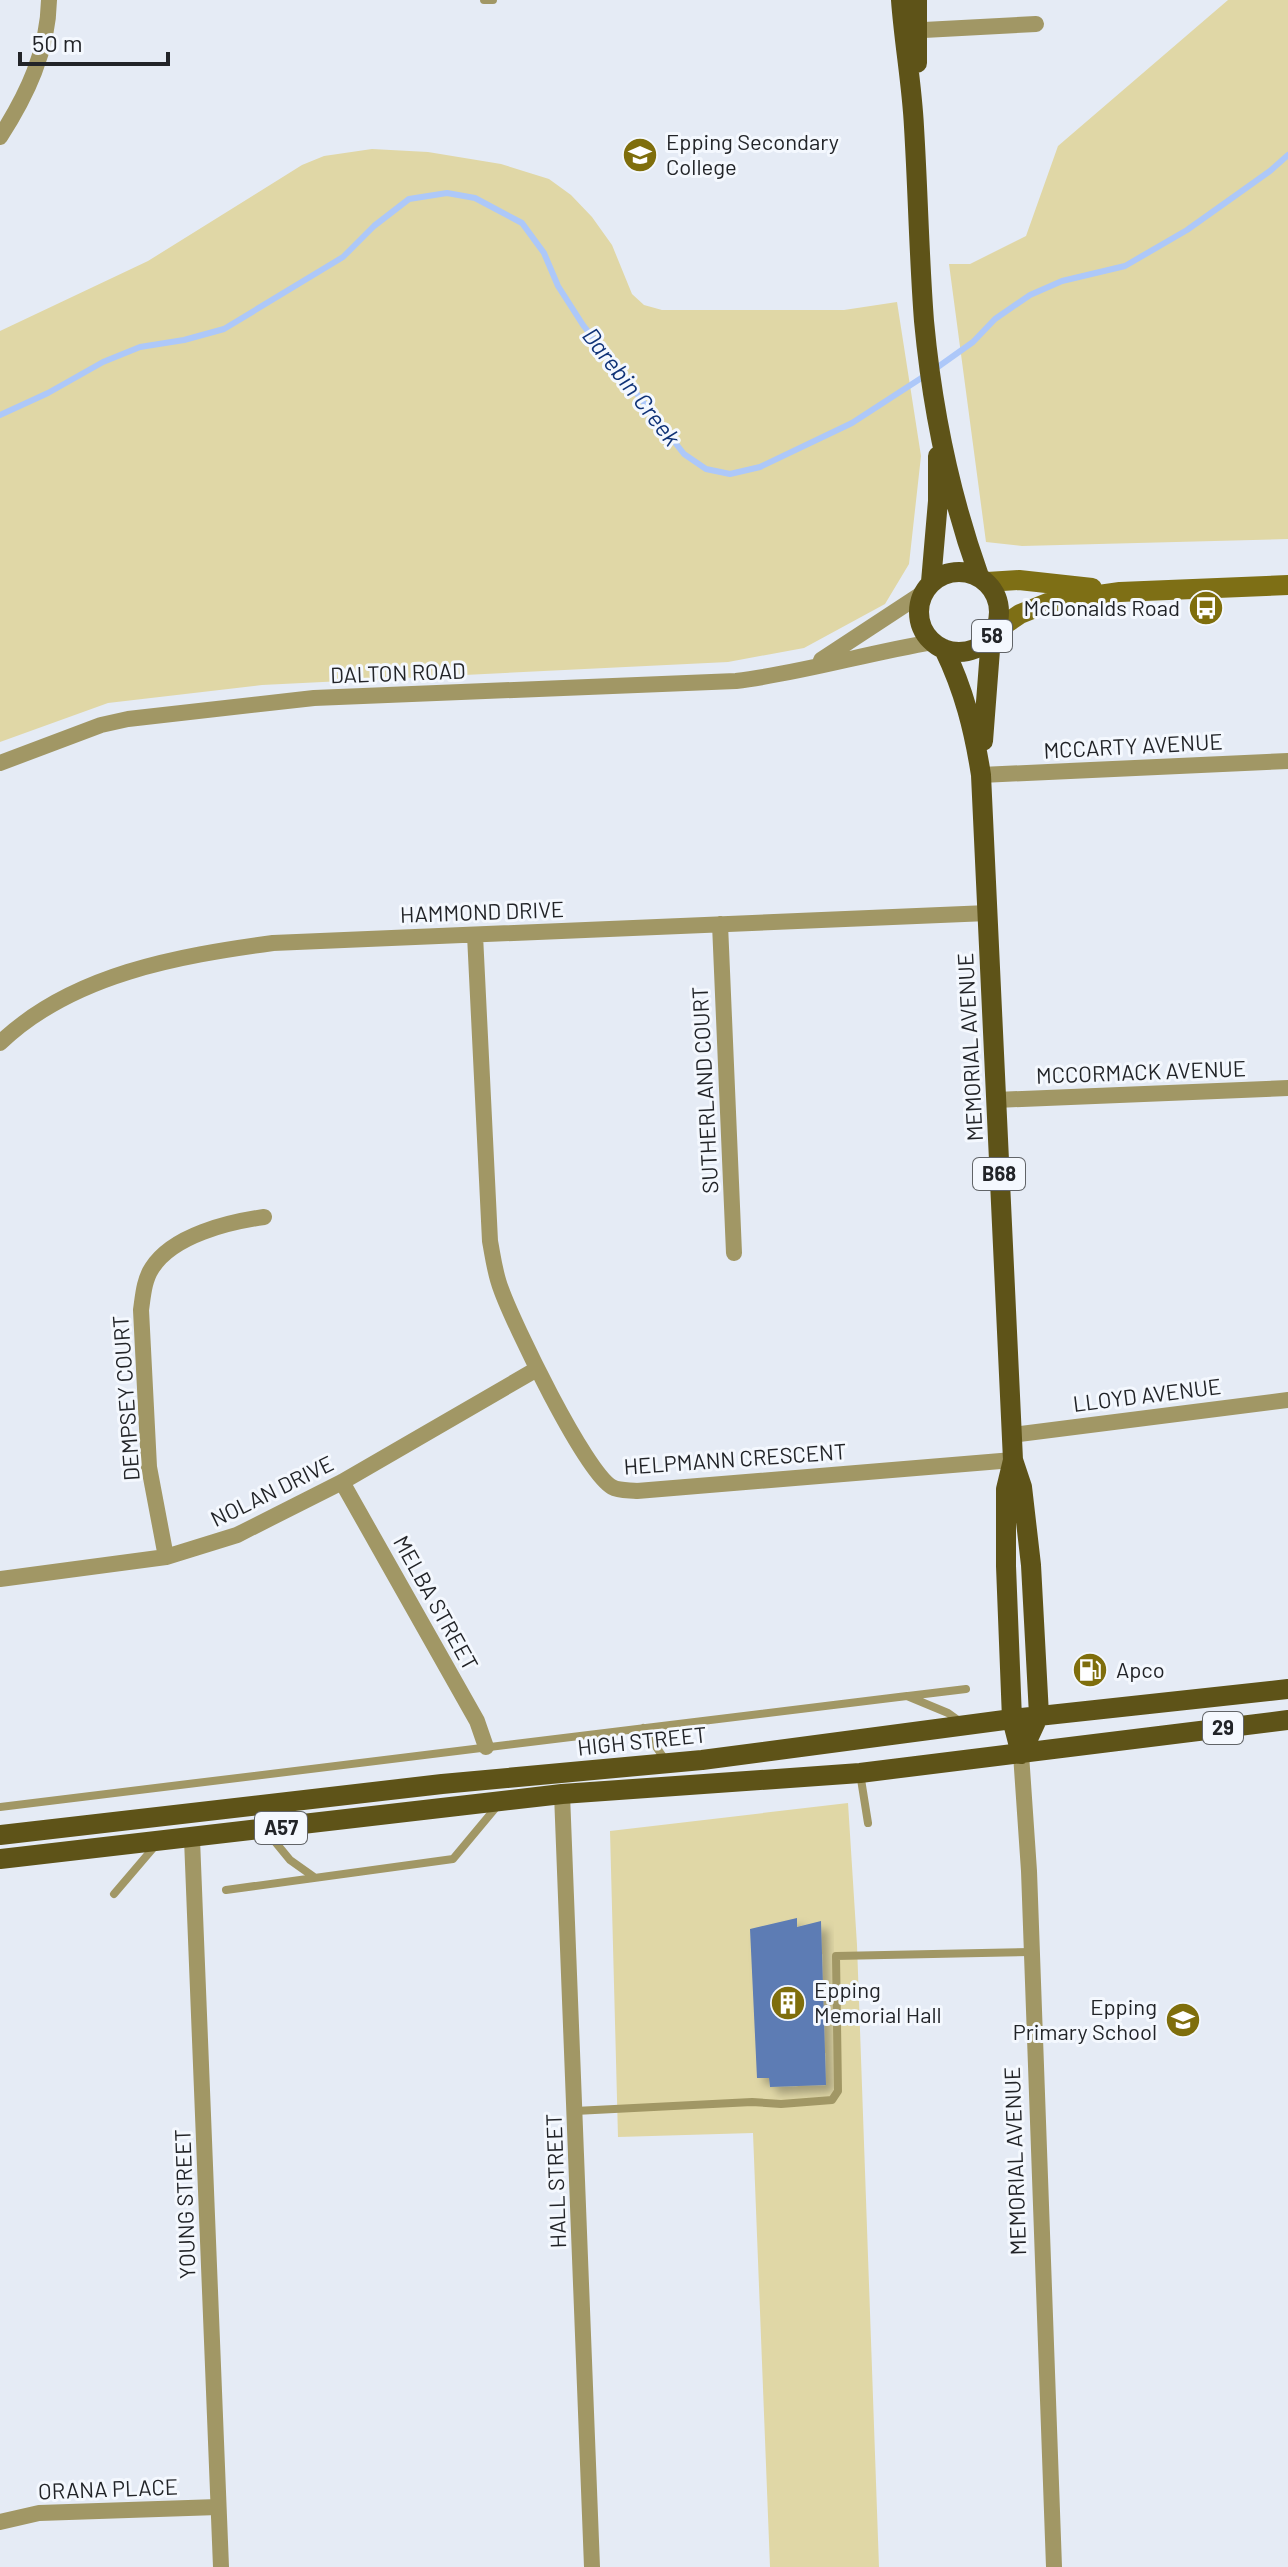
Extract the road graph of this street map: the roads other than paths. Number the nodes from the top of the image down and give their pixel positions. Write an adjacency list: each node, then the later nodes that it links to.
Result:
1 (49, 0): 8 (street)
2 (484, 0): 3 (lane)
3 (493, 0)
4 (901, 0): 7 (main road, 58)
5 (917, 0): 7 (main road, 58)
6 (1036, 24): 7 (street)
7 (911, 30): 9 (main road, 58)
8 (0, 137)
9 (937, 420): 10 (main road, 58); 12 (main road, 58)
10 (983, 579): 12 (main road); 13 (street); 14 (main road, 58)
11 (1288, 585): 13 (street)
12 (927, 588): 15 (main road, 58); 16 (street, DALTON ROAD)
13 (1120, 592): 14 (street)
14 (993, 634): 15 (main road, 58); 19 (main road, MEMORIAL AVENUE / B68)
15 (938, 646): 16 (street, DALTON ROAD); 19 (main road, MEMORIAL AVENUE / B68)
16 (806, 669): 18 (street, DALTON ROAD)
17 (1288, 761): 19 (street, MCCARTY AVENUE)
18 (0, 763)
19 (981, 775): 20 (main road, MEMORIAL AVENUE / B68)
20 (988, 913): 21 (street, HAMMOND DRIVE); 25 (main road, MEMORIAL AVENUE / B68)
21 (720, 924): 22 (street, HAMMOND DRIVE); 27 (street, SUTHERLAND COURT)
22 (475, 935): 23 (street, HAMMOND DRIVE); 28 (street, HELPMANN CRESCENT)
23 (0, 1043)
24 (1288, 1088): 25 (street, MCCORMACK AVENUE)
25 (996, 1100): 30 (main road, MEMORIAL AVENUE / B68)
26 (264, 1217): 33 (street, DEMPSEY COURT)
27 (734, 1253)
28 (537, 1369): 31 (street, HELPMANN CRESCENT); 32 (street, NOLAN DRIVE)
29 (1288, 1400): 30 (street, LLOYD AVENUE)
30 (1012, 1435): 31 (main road, MEMORIAL AVENUE / B68)
31 (1013, 1460): 38 (main road, MEMORIAL AVENUE / B68); 39 (main road, MEMORIAL AVENUE / B68)
32 (342, 1482): 33 (street, NOLAN DRIVE); 43 (street, MELBA STREET)
33 (166, 1557): 34 (street, NOLAN DRIVE)
34 (0, 1579)
35 (966, 1689): 37 (lane)
36 (1288, 1689): 38 (main road, HIGH STREET / 29)
37 (907, 1696): 41 (lane); 42 (lane)
38 (1039, 1715): 39 (main road, HIGH STREET); 44 (main road, MEMORIAL AVENUE / B68)
39 (1012, 1719): 41 (main road, HIGH STREET); 44 (main road, MEMORIAL AVENUE / B68)
40 (1288, 1720): 44 (main road, HIGH STREET / 29)
41 (965, 1725): 45 (main road, HIGH STREET)
42 (643, 1728): 43 (lane); 45 (lane)
43 (486, 1747): 49 (lane)
44 (1021, 1754): 46 (main road, HIGH STREET / A57); 59 (street, MEMORIAL AVENUE)
45 (667, 1763): 52 (main road, HIGH STREET)
46 (860, 1773): 47 (main road, HIGH STREET / A57); 50 (lane)
47 (562, 1794): 48 (main road, HIGH STREET / A57); 60 (street, HALL STREET)
48 (501, 1802): 51 (main road, HIGH STREET / A57); 56 (lane)
49 (0, 1807)
50 (868, 1823)
51 (265, 1830): 53 (main road, HIGH STREET / A57); 56 (lane)
52 (0, 1835)
53 (192, 1839): 54 (main road, HIGH STREET / A57); 61 (street, YOUNG STREET)
54 (158, 1842): 55 (main road, HIGH STREET / A57); 58 (lane)
55 (0, 1859)
56 (315, 1878): 57 (lane)
57 (226, 1890)
58 (114, 1894)
59 (1031, 1952): 60 (lane); 65 (street, MEMORIAL AVENUE)
60 (575, 2111): 64 (street, HALL STREET)
61 (218, 2507): 62 (street, ORANA PLACE); 63 (street, YOUNG STREET)
62 (0, 2522)
63 (221, 2567)
64 (592, 2567)
65 (1054, 2567)

